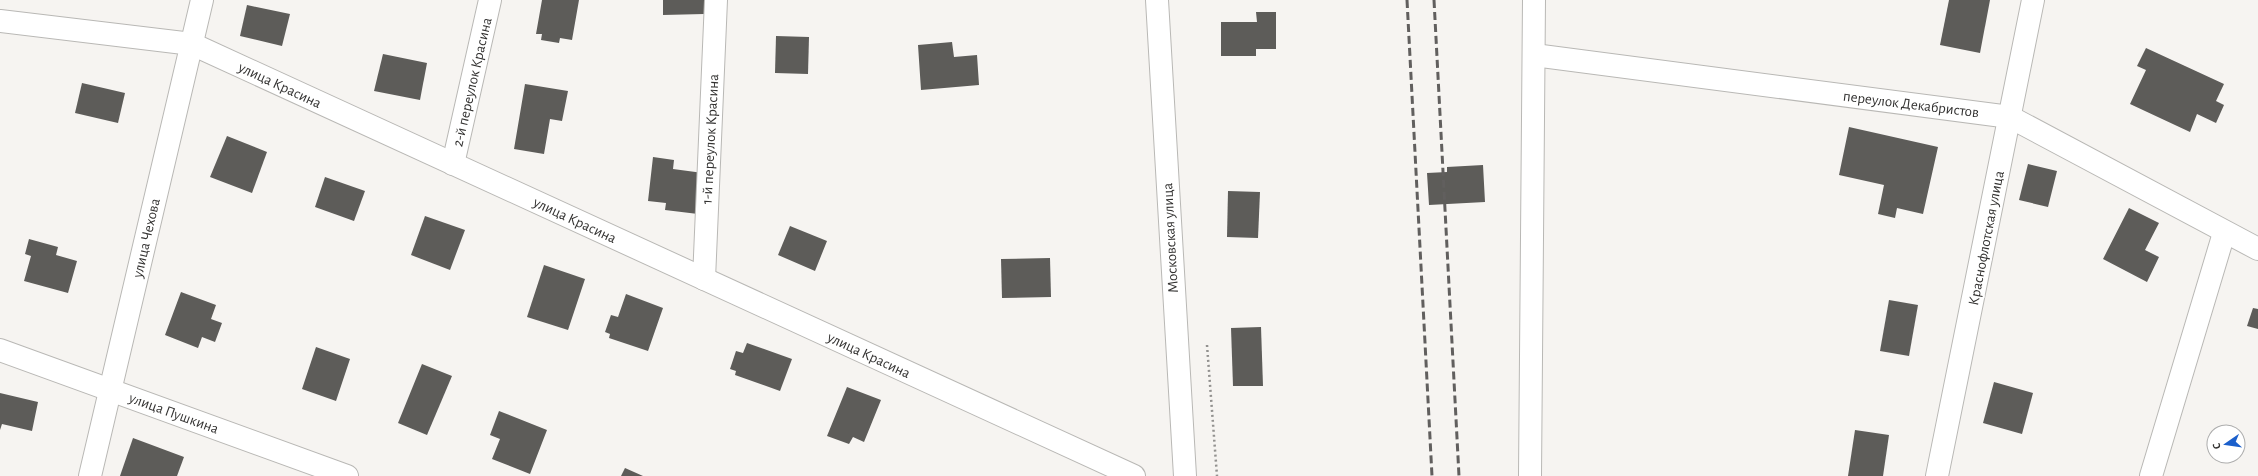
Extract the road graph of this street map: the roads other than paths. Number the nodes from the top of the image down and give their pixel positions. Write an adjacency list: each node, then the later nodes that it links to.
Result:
1 (202, 0): 8 (street, улица Чехова)
2 (490, 0): 11 (street, 2-й переулок Красина)
3 (716, 0): 14 (street, 1-й переулок Красина)
4 (1157, 0): 20 (street, Московская улица)
5 (1534, 0): 9 (street)
6 (2032, 0): 10 (street, Краснофлотская улица)
7 (0, 21): 8 (street, улица Красина)
8 (192, 44): 11 (street, улица Красина); 16 (street, улица Чехова)
9 (1534, 55): 10 (street, переулок Декабристов); 21 (street)
10 (2010, 116): 12 (street, переулок Декабристов); 22 (street, Краснофлотская улица)
11 (453, 164): 14 (street, улица Красина)
12 (2224, 233): 13 (street, переулок Декабристов); 23 (street)
13 (2258, 249)
14 (704, 279): 19 (street, улица Красина)
15 (0, 350): 16 (street, улица Пушкина)
16 (110, 390): 17 (street, улица Чехова); 18 (street, улица Пушкина)
17 (90, 476)
18 (347, 476)
19 (1134, 476)
20 (1185, 476)
21 (1530, 476)
22 (1937, 476)
23 (2151, 476)

